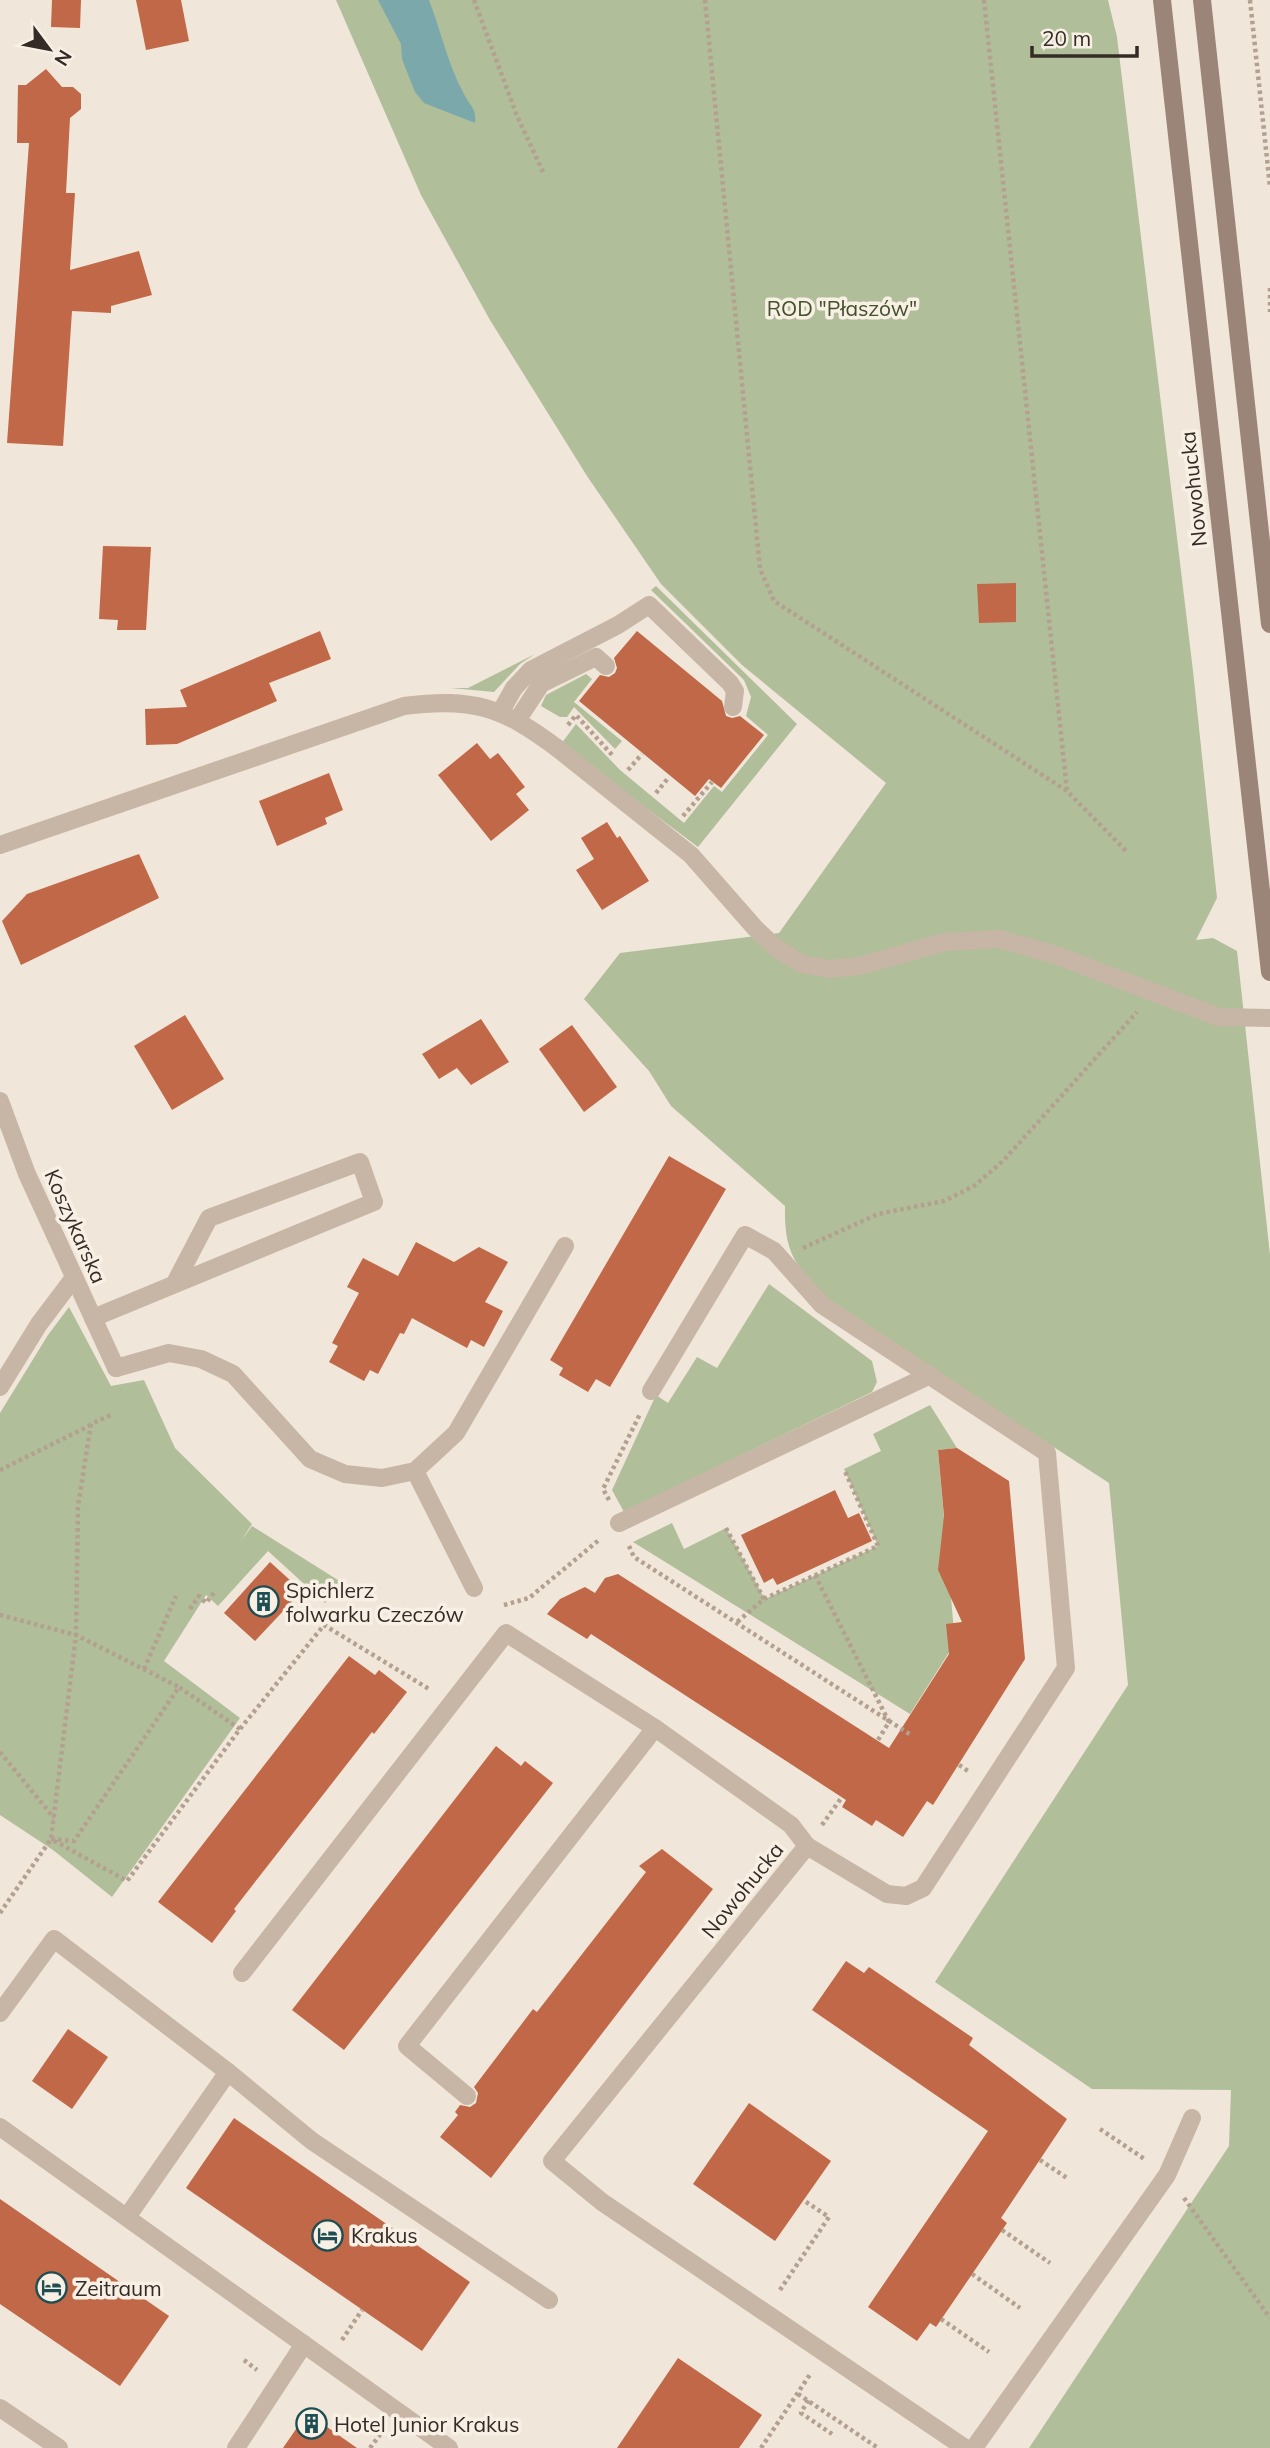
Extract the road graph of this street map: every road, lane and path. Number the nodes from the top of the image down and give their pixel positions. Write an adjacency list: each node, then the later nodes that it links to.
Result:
1 (474, 0): 7 (path)
2 (705, 0): 23 (path)
3 (984, 0): 23 (path)
4 (1162, 0): 29 (main road, Nowohucka)
5 (1202, 0): 11 (main road)
6 (1250, 0): 8 (path)
7 (544, 174)
8 (1270, 187)
9 (1270, 288): 10 (path)
10 (1270, 312)
11 (1270, 624)
12 (606, 666): 13 (street)
13 (528, 702): 16 (street); 18 (path)
14 (733, 708): 15 (street)
15 (500, 713): 16 (street); 27 (street)
16 (518, 719): 30 (street)
17 (642, 754): 20 (path)
18 (615, 758)
19 (669, 776): 24 (path)
20 (637, 778)
21 (712, 782): 26 (path)
22 (646, 786): 24 (path)
23 (1067, 791): 28 (path)
24 (656, 794): 25 (path)
25 (665, 801)
26 (674, 809)
27 (0, 845)
28 (1128, 853)
29 (1270, 972)
30 (1153, 992): 31 (street); 34 (path)
31 (1270, 1018)
32 (0, 1101): 35 (street, Koszykarska)
33 (565, 1246): 45 (street)
34 (780, 1258): 38 (street); 40 (street)
35 (73, 1279): 37 (street, Koszykarska); 39 (street)
36 (175, 1283): 36 (street); 37 (street)
37 (93, 1318): 45 (street, Koszykarska)
38 (930, 1375): 46 (street); 69 (street)
39 (0, 1387)
40 (651, 1391): 46 (path)
41 (111, 1415): 42 (path)
42 (91, 1424): 44 (path); 57 (path)
43 (844, 1469): 48 (path)
44 (0, 1470)
45 (415, 1471): 49 (street)
46 (620, 1523): 55 (path); 56 (path)
47 (726, 1528): 52 (path)
48 (816, 1575): 52 (path); 61 (path)
49 (474, 1588)
50 (216, 1590): 53 (path)
51 (176, 1596): 58 (path)
52 (764, 1599): 55 (path)
53 (190, 1609)
54 (0, 1615): 57 (path)
55 (736, 1623): 61 (path)
56 (506, 1633): 62 (street, Nowohucka); 71 (street)
57 (76, 1635): 58 (path); 67 (path)
58 (144, 1668): 59 (path)
59 (179, 1687): 63 (path); 68 (path)
60 (436, 1693): 63 (path)
61 (889, 1722): 64 (path); 65 (path)
62 (655, 1728): 69 (street, Nowohucka); 74 (street)
63 (240, 1729): 68 (path)
64 (911, 1735)
65 (878, 1740)
66 (0, 1752): 67 (path)
67 (54, 1818): 68 (path)
68 (51, 1839): 70 (path)
69 (807, 1846): 107 (street, Nowohucka)
70 (0, 1913)
71 (242, 1973)
72 (0, 2013): 73 (street)
73 (229, 2072): 82 (street); 87 (street)
74 (467, 2096)
75 (1192, 2118): 79 (street)
76 (0, 2127): 82 (street)
77 (1100, 2129): 79 (path)
78 (1040, 2160): 80 (path)
79 (1167, 2175): 90 (path); 108 (street)
80 (1067, 2178)
81 (803, 2200): 86 (path)
82 (127, 2217): 92 (street)
83 (1002, 2230): 84 (path)
84 (1051, 2263)
85 (972, 2274): 88 (path)
86 (775, 2297)
87 (549, 2300)
88 (1020, 2308)
89 (362, 2309): 93 (path)
90 (1270, 2318)
91 (942, 2319): 94 (path)
92 (304, 2344): 102 (street); 104 (street)
93 (338, 2347)
94 (989, 2353)
95 (815, 2367): 96 (path)
96 (798, 2394): 97 (path); 105 (path)
97 (808, 2400): 100 (path); 106 (path)
98 (0, 2408): 101 (street)
99 (384, 2430): 103 (path)
100 (832, 2434)
101 (59, 2448)
102 (236, 2448)
103 (370, 2448)
104 (449, 2448)
105 (761, 2448)
106 (878, 2448)
107 (965, 2448)
108 (974, 2448)

